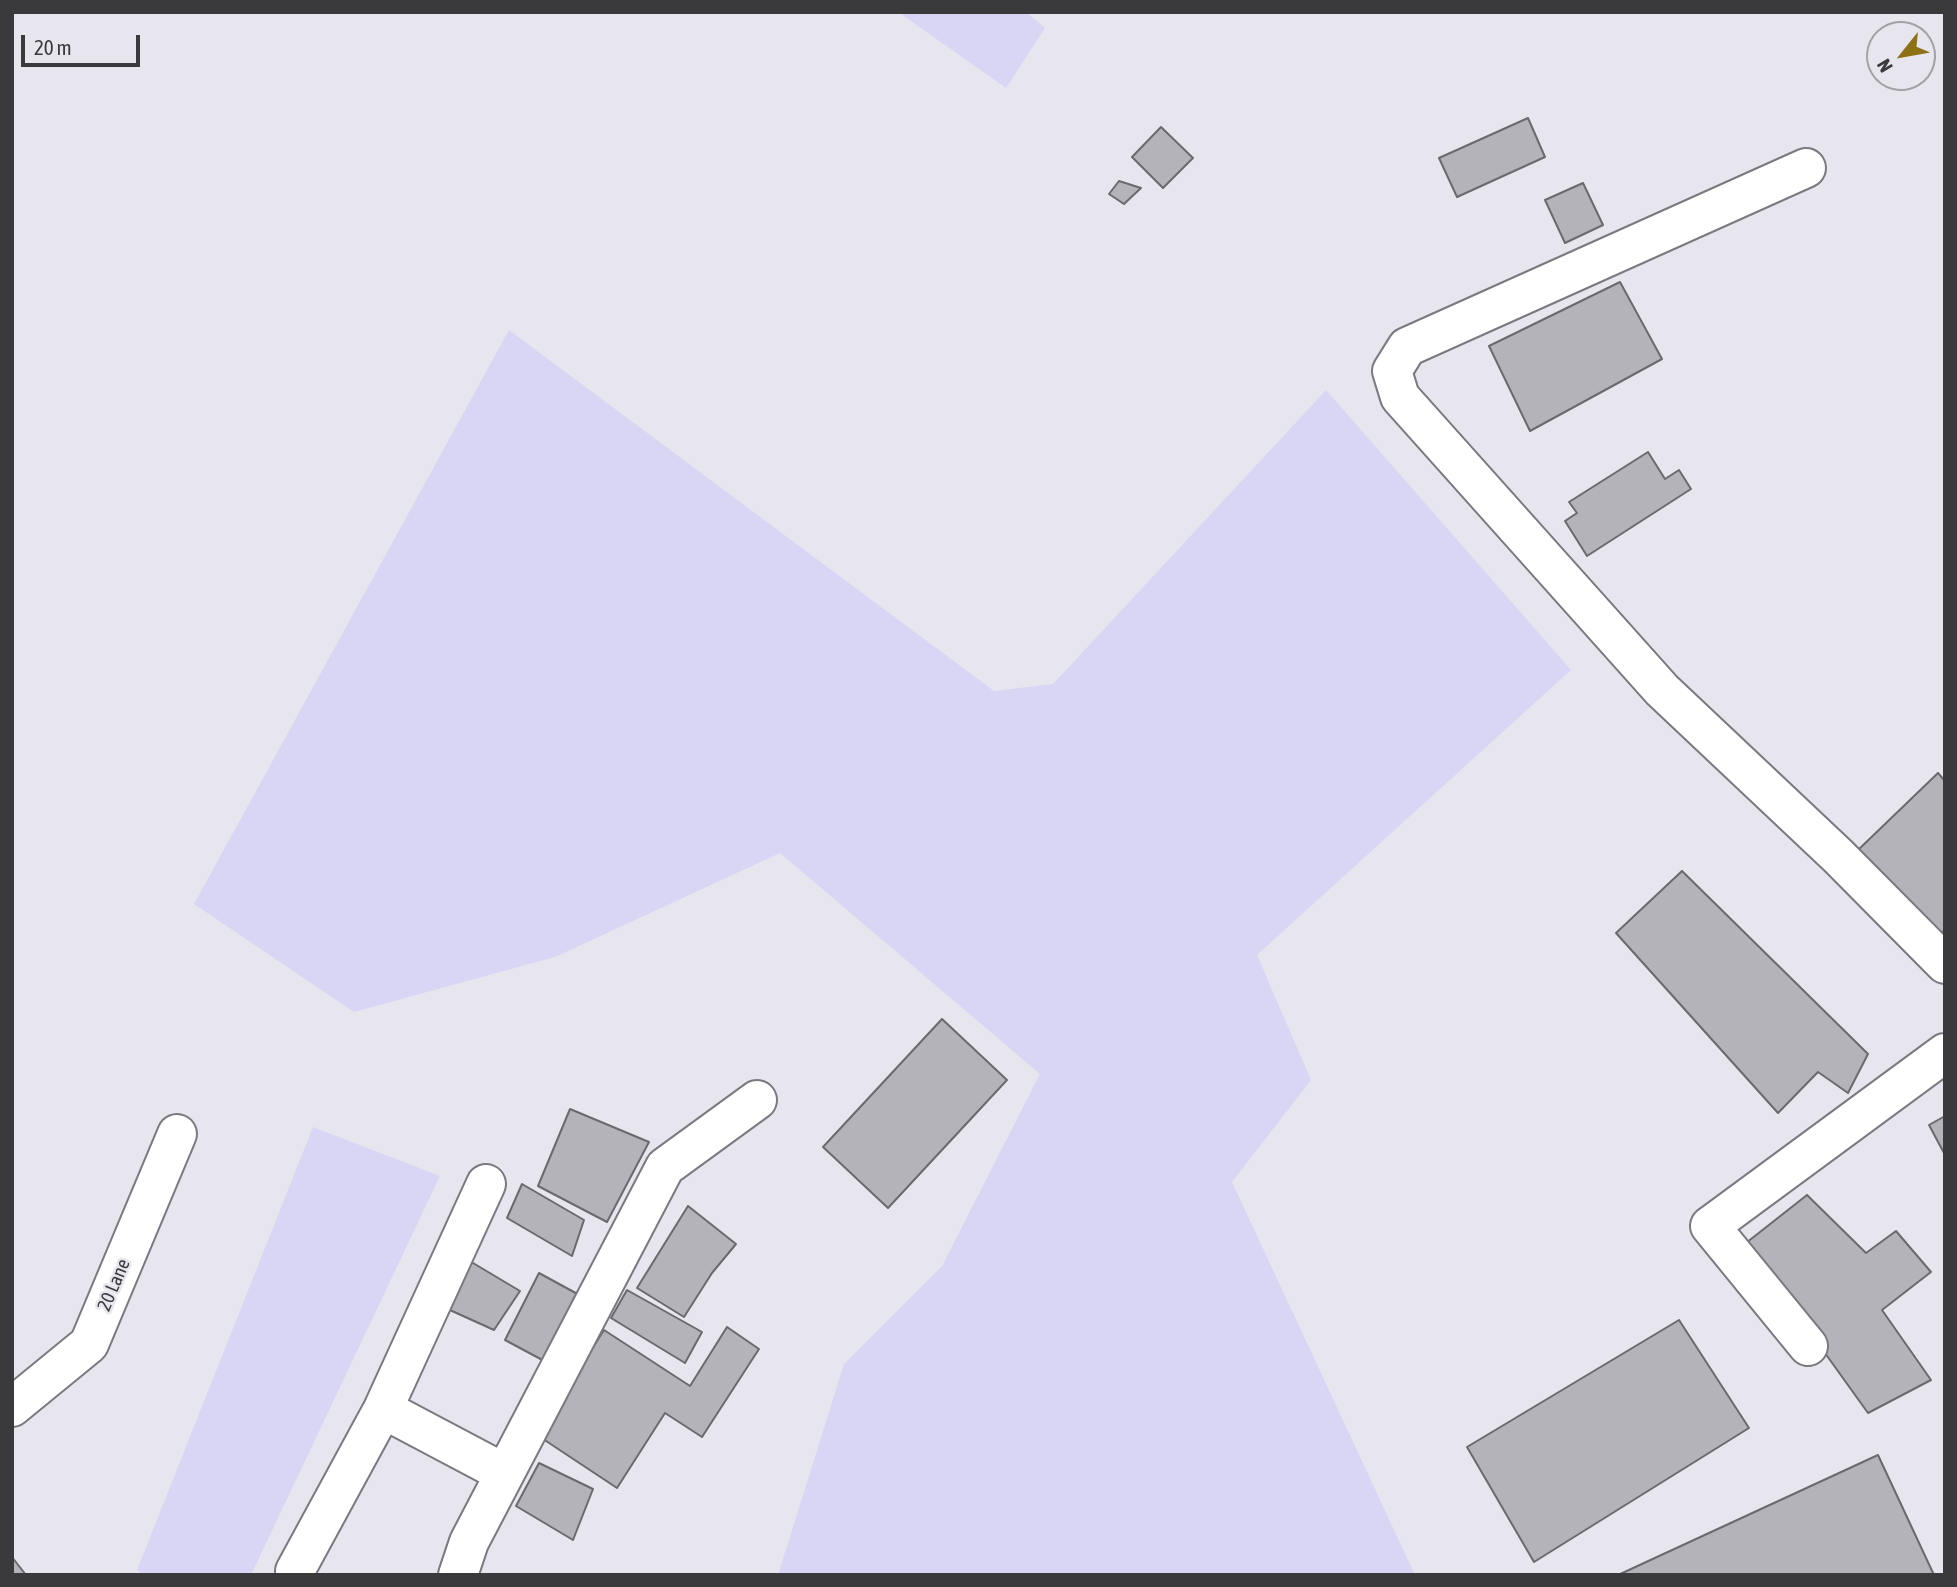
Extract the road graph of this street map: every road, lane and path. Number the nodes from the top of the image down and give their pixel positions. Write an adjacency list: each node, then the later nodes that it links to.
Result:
1 (1806, 168): 2 (street)
2 (1945, 964)
3 (1945, 1052): 7 (street)
4 (757, 1100): 10 (street)
5 (177, 1134): 8 (street, 20 Lane)
6 (486, 1184): 9 (street)
7 (1808, 1346)
8 (12, 1407)
9 (383, 1409): 10 (street); 11 (street)
10 (504, 1474): 12 (street)
11 (297, 1573)
12 (458, 1575)

